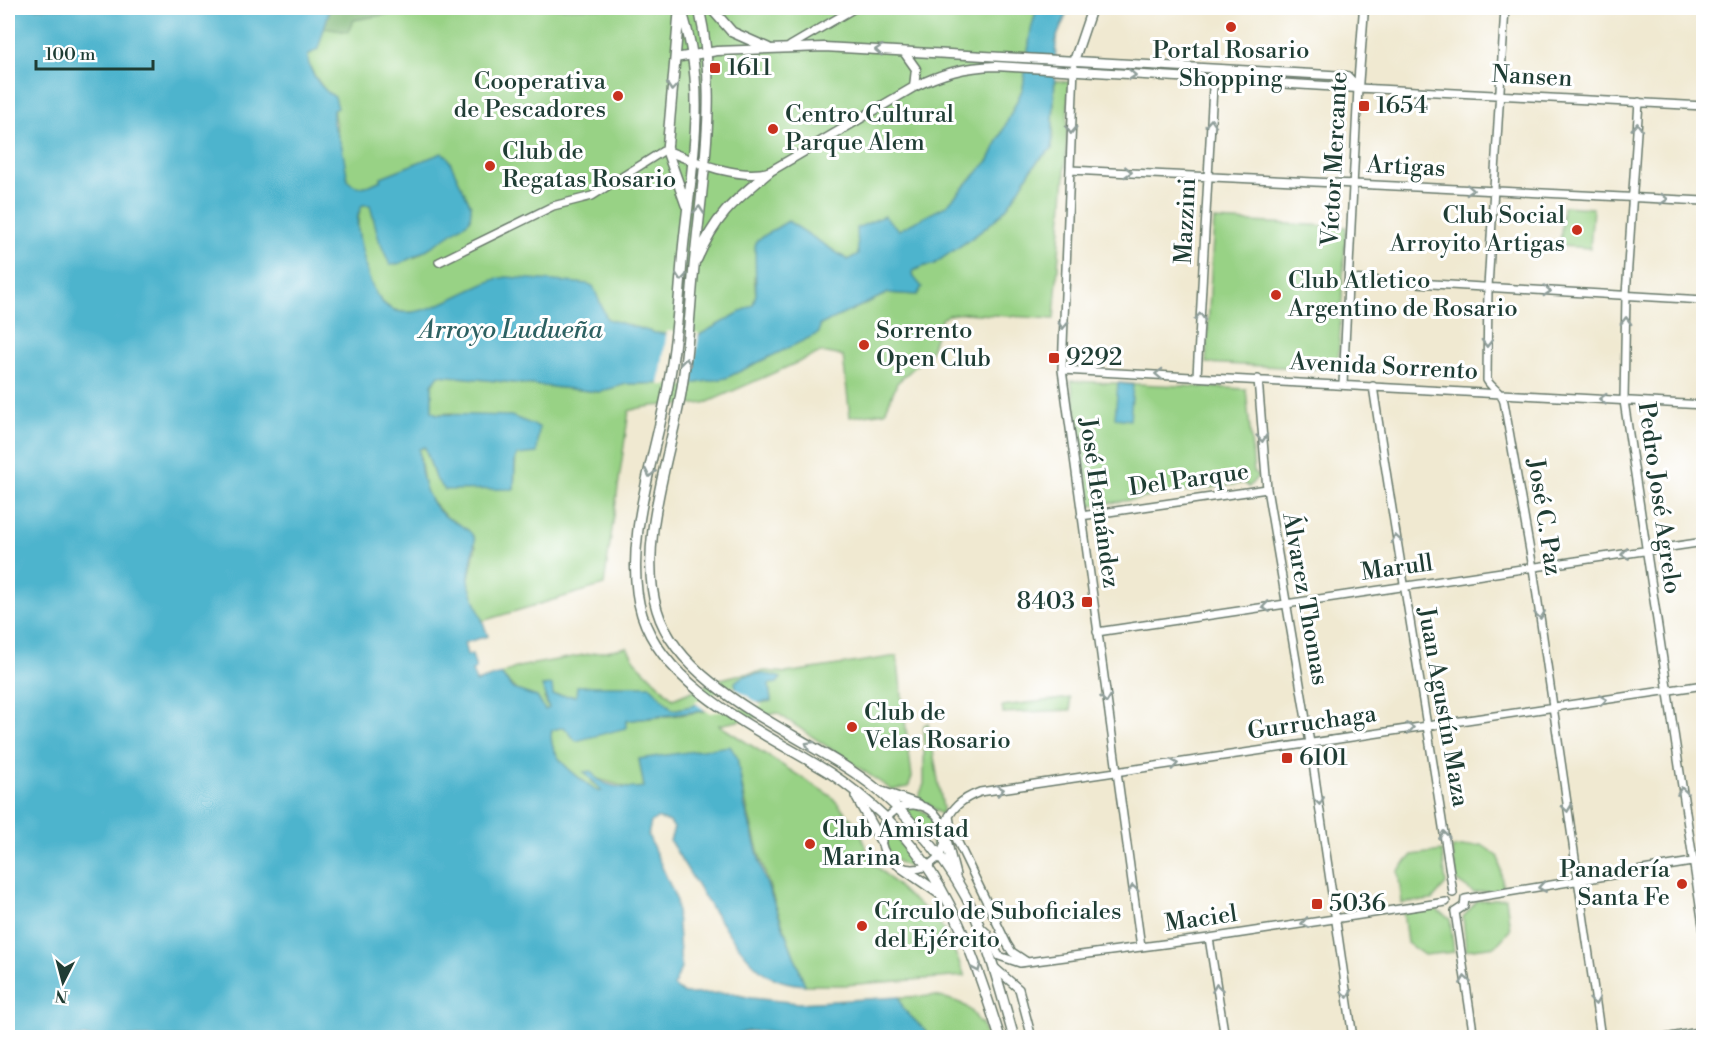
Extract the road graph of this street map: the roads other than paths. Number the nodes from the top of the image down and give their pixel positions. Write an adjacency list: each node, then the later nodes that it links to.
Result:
1 (680, 8): 12 (main road); 13 (main road)
2 (699, 8): 11 (main road)
3 (711, 8): 9 (main road)
4 (855, 8): 8 (street)
5 (1092, 8): 14 (street)
6 (1364, 8): 19 (street, Víctor Mercante)
7 (1505, 8): 20 (street, José C. Paz)
8 (790, 46): 9 (street); 10 (street, one-way to 8)
9 (768, 48): 11 (street)
10 (904, 52): 14 (street); 18 (street)
11 (707, 53): 12 (street); 25 (main road)
12 (693, 55): 13 (street); 24 (main road)
13 (675, 58): 23 (main road, one-way to 23)
14 (1074, 62): 15 (street); 16 (street, José Hernández)
15 (1214, 69): 17 (street, Mazzini); 19 (street)
16 (1073, 72): 17 (street, one-way to 17); 18 (street); 26 (street, José Hernández, one-way to 26)
17 (1214, 80): 19 (street); 28 (street, Mazzini, one-way to 17)
18 (914, 87): 27 (street)
19 (1358, 88): 20 (street, Nansen); 29 (street, Víctor Mercante)
20 (1500, 95): 21 (street, Nansen); 30 (street, José C. Paz)
21 (1639, 102): 22 (street, Nansen); 31 (street, Pedro José Agrelo, one-way to 21)
22 (1704, 106)
23 (667, 151): 24 (street); 33 (main road); 34 (street)
24 (693, 161): 25 (street); 33 (main road)
25 (704, 164): 27 (street); 35 (main road, one-way to 25)
26 (1070, 170): 28 (street, Artigas, one-way to 28); 40 (street, José Hernández, one-way to 40)
27 (769, 172): 35 (main road)
28 (1208, 177): 29 (street, Artigas); 41 (street, Mazzini, one-way to 28)
29 (1353, 184): 30 (street, Artigas, one-way to 30); 36 (street, Víctor Mercante)
30 (1494, 191): 31 (street, Artigas); 37 (street, José C. Paz)
31 (1633, 198): 32 (street, Artigas, one-way to 32); 38 (street, Pedro José Agrelo)
32 (1704, 201)
33 (687, 207): 62 (main road, one-way to 62)
34 (439, 262)
35 (694, 266): 63 (main road, one-way to 35)
36 (1349, 279): 37 (street); 43 (street, Víctor Mercante)
37 (1488, 287): 38 (street, one-way to 38); 45 (street, José C. Paz, one-way to 45)
38 (1626, 295): 39 (street); 46 (street, Pedro José Agrelo, one-way to 38)
39 (1704, 300)
40 (1062, 370): 41 (street, Avenida Sorrento, one-way to 40); 49 (street, José Hernández)
41 (1197, 376): 42 (street, Avenida Sorrento)
42 (1258, 379): 43 (street, Avenida Sorrento); 48 (street, Álvarez Thomas, one-way to 48)
43 (1343, 384): 44 (street, Avenida Sorrento)
44 (1373, 386): 45 (street, Avenida Sorrento); 53 (street, Juan Agustín Maza, one-way to 44)
45 (1500, 392): 46 (street, Avenida Sorrento, one-way to 45); 52 (street, José C. Paz)
46 (1624, 401): 47 (street, Avenida Sorrento); 51 (street, Pedro José Agrelo)
47 (1704, 405)
48 (1267, 489): 49 (street, Del Parque); 54 (street, Álvarez Thomas)
49 (1081, 516): 55 (street, José Hernández)
50 (1704, 543): 51 (street, Marull)
51 (1646, 550): 52 (street, Marull, one-way to 52); 57 (street, Pedro José Agrelo)
52 (1533, 568): 53 (street, Marull); 58 (street, José C. Paz, one-way to 58)
53 (1403, 586): 54 (street, Marull); 59 (street, Juan Agustín Maza)
54 (1284, 604): 55 (street, Marull, one-way to 55); 60 (street, Álvarez Thomas)
55 (1097, 632): 61 (street, José Hernández, one-way to 61)
56 (1704, 685): 57 (street, Gurruchaga)
57 (1667, 690): 58 (street, Gurruchaga, one-way to 57); 71 (street, Pedro José Agrelo, one-way to 57)
58 (1553, 707): 59 (street, Gurruchaga); 74 (street, José C. Paz, one-way to 74)
59 (1429, 726): 60 (street, Gurruchaga, one-way to 59); 76 (street, Juan Agustín Maza, one-way to 59)
60 (1310, 743): 61 (street, Gurruchaga, one-way to 60); 81 (street, Álvarez Thomas, one-way to 81)
61 (1116, 772): 67 (street, Gurruchaga, one-way to 61); 85 (street, José Hernández, one-way to 61)
62 (854, 791): 66 (main road); 68 (main road)
63 (878, 791): 64 (main road); 65 (main road)
64 (920, 805): 65 (street); 67 (street)
65 (897, 809): 66 (street); 69 (main road)
66 (886, 818): 68 (street); 72 (main road)
67 (945, 826): 69 (street, Gurruchaga); 75 (main road); 86 (street)
68 (881, 842): 73 (street)
69 (938, 856): 72 (street); 75 (main road)
70 (1704, 860): 71 (street)
71 (1693, 861): 74 (street); 83 (street, Pedro José Agrelo)
72 (927, 866): 73 (street); 77 (main road)
73 (901, 867): 77 (main road)
74 (1578, 882): 78 (street, one-way to 78); 95 (street, José C. Paz, one-way to 95)
75 (957, 883): 82 (main road)
76 (1453, 893): 78 (street); 79 (street)
77 (944, 896): 89 (main road, one-way to 89)
78 (1465, 899): 80 (street)
79 (1446, 902): 80 (street); 81 (street, Maciel)
80 (1455, 912): 94 (street, one-way to 80)
81 (1336, 918): 84 (street, Maciel, one-way to 84); 93 (street, Álvarez Thomas, one-way to 93)
82 (979, 926): 86 (street, Maciel); 87 (main road)
83 (1704, 932)
84 (1209, 938): 85 (street, Maciel); 92 (street, one-way to 84)
85 (1141, 947): 86 (street, Maciel)
86 (1028, 962)
87 (993, 967): 90 (main road); 91 (street)
88 (1704, 1031): 96 (street)
89 (1000, 1038)
90 (1014, 1038)
91 (1032, 1038)
92 (1225, 1038)
93 (1353, 1038)
94 (1474, 1038)
95 (1601, 1038)
96 (1665, 1038)

